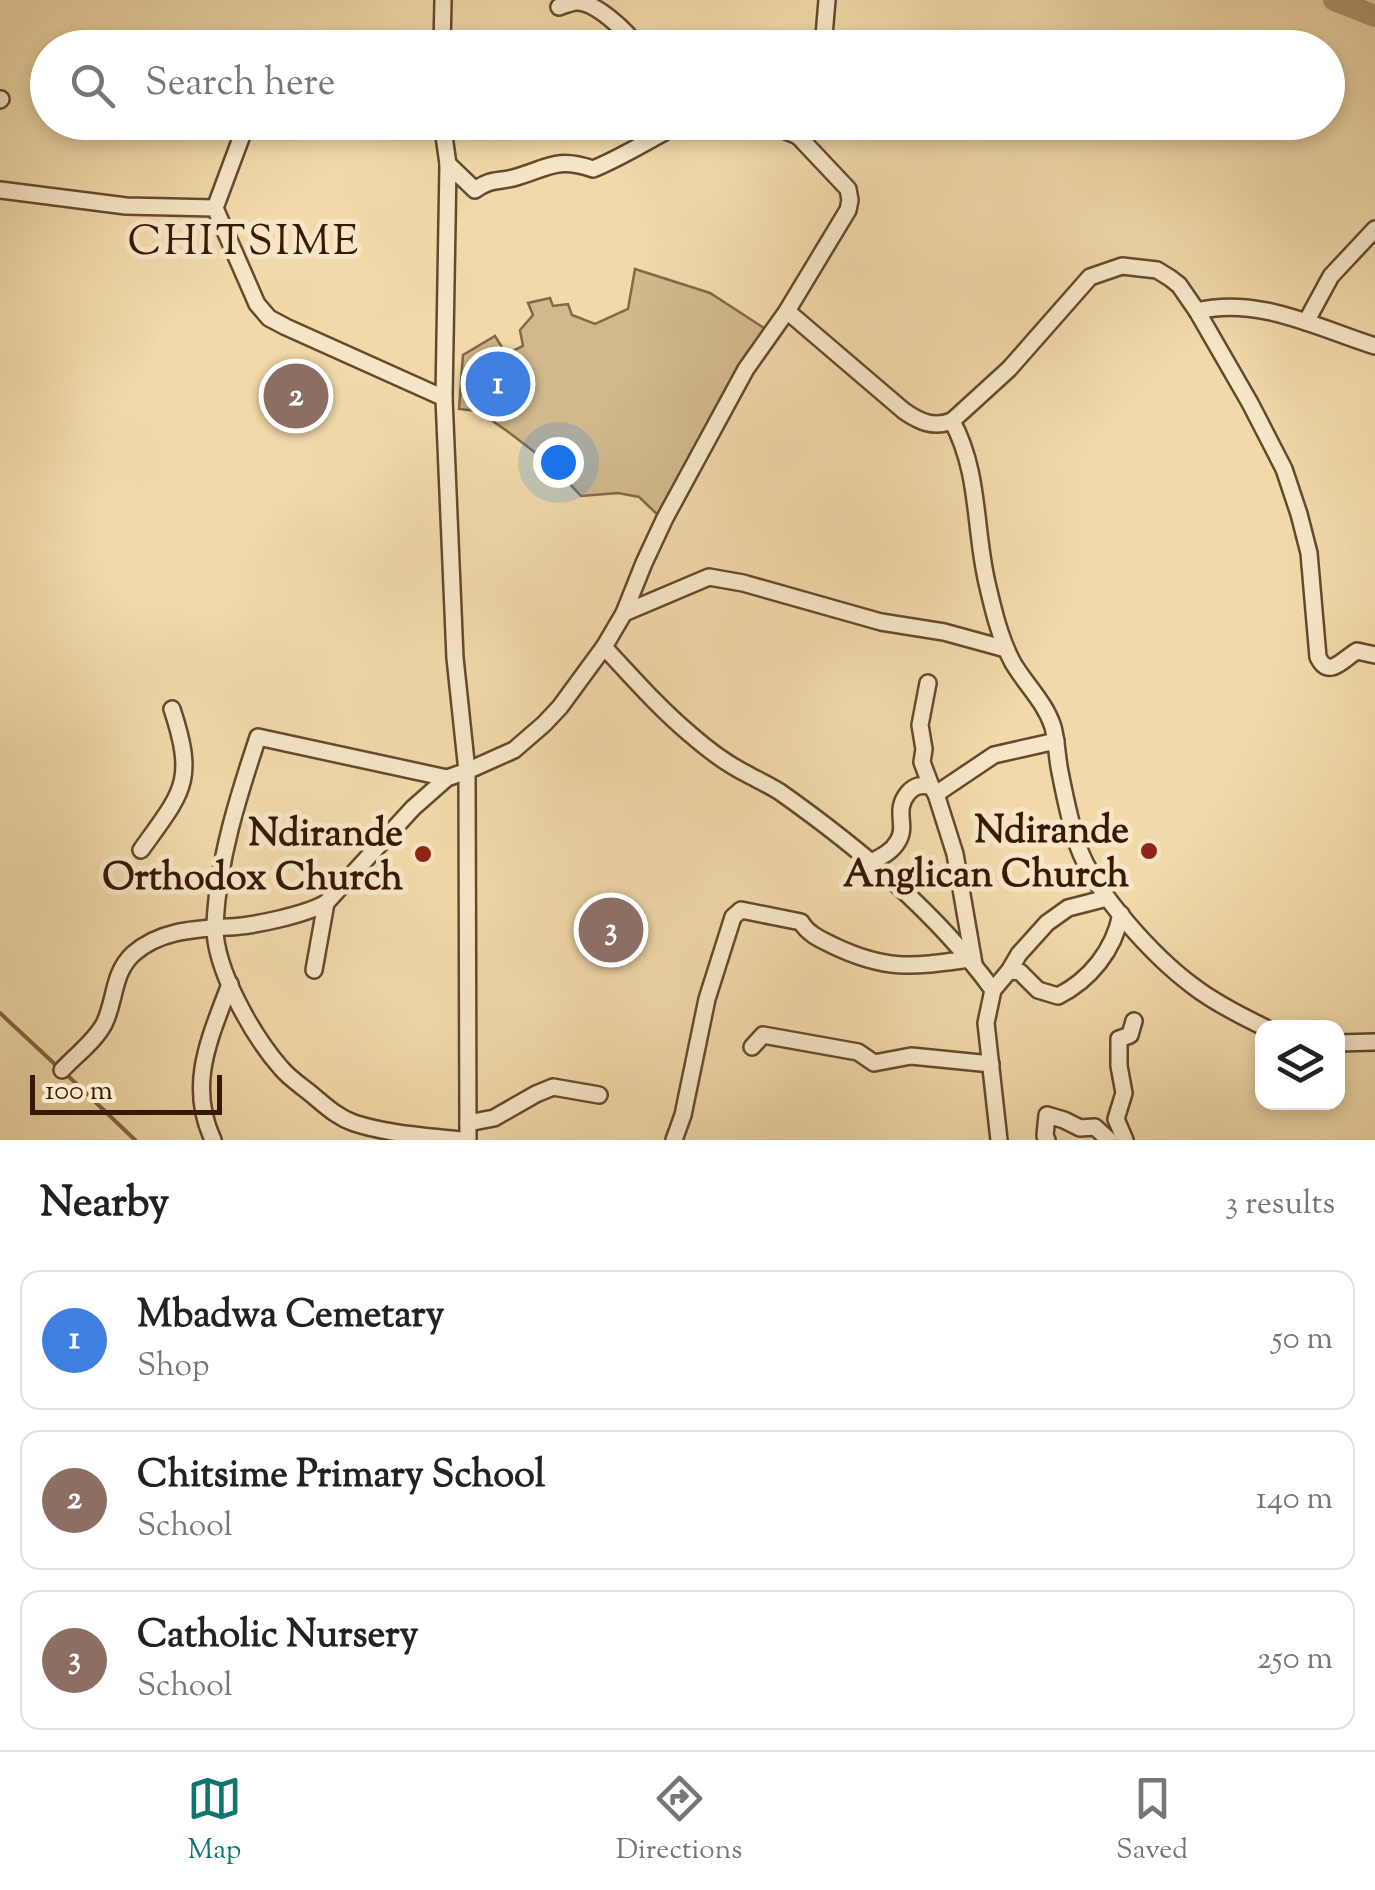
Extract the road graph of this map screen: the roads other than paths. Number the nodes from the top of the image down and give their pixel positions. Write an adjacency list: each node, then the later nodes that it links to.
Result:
1 (443, 0): 4 (street)
2 (828, 0): 6 (street)
3 (559, 7): 5 (street)
4 (442, 30)
5 (622, 30)
6 (825, 30)
7 (241, 140): 13 (street)
8 (445, 140): 11 (street)
9 (648, 140): 11 (street)
10 (810, 140): 15 (street)
11 (448, 164): 19 (street)
12 (0, 190): 13 (street)
13 (215, 208): 19 (street)
14 (1375, 229): 17 (street)
15 (786, 311): 20 (street); 21 (street)
16 (1197, 311): 17 (street); 20 (street); 24 (street)
17 (1306, 322): 18 (street)
18 (1375, 346)
19 (444, 398): 28 (street)
20 (952, 420): 23 (street)
21 (624, 613): 22 (street); 23 (street)
22 (604, 647): 28 (street); 32 (street)
23 (1006, 649): 27 (street)
24 (1375, 655)
25 (928, 683): 30 (street)
26 (172, 709): 31 (street)
27 (1056, 741): 30 (street); 33 (street)
28 (466, 772): 29 (street); 50 (street)
29 (447, 778): 34 (street); 36 (street)
30 (933, 790): 32 (street); 37 (street)
31 (141, 850)
32 (871, 862): 37 (street)
33 (1107, 898): 35 (street); 39 (street)
34 (326, 903): 36 (street); 38 (street)
35 (1121, 914): 39 (street); 43 (street)
36 (215, 927): 40 (street); 48 (street)
37 (972, 962): 41 (street); 53 (street)
38 (314, 970)
39 (1009, 972): 41 (street)
40 (230, 984): 51 (street); 52 (street)
41 (993, 990): 47 (street)
42 (1134, 1021): 57 (street)
43 (1255, 1022)
44 (1375, 1042): 45 (street)
45 (1345, 1043)
46 (752, 1047): 47 (street)
47 (991, 1064): 54 (street)
48 (62, 1070)
49 (598, 1095): 50 (street)
50 (468, 1131)
51 (213, 1140)
52 (460, 1140)
53 (674, 1140)
54 (999, 1140)
55 (1047, 1140): 56 (street)
56 (1109, 1140)
57 (1124, 1140)

